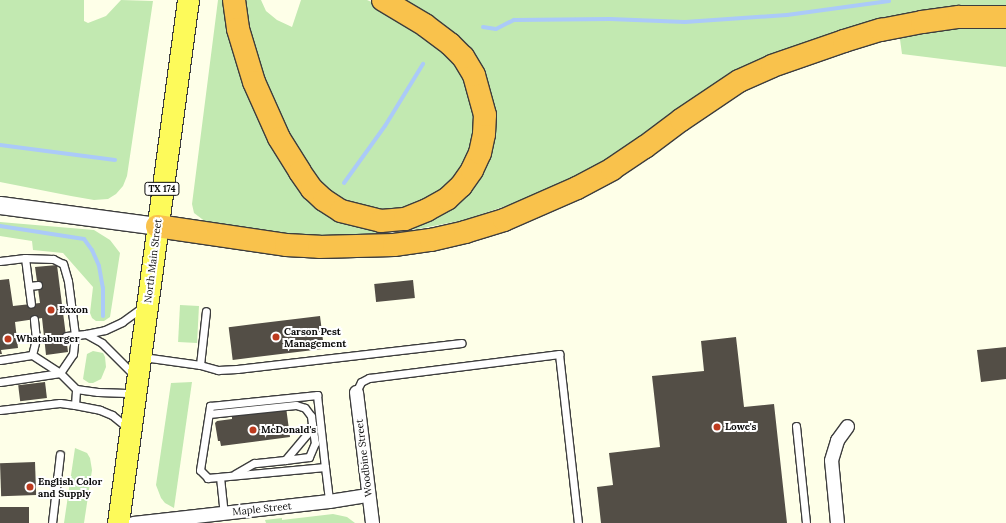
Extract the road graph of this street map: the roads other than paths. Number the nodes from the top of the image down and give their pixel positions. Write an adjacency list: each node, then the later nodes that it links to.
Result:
1 (188, 0): 6 (main road, North Main Street / TX 174)
2 (234, 0): 3 (highway)
3 (383, 0)
4 (1006, 17): 6 (highway)
5 (0, 206): 6 (street)
6 (157, 226): 14 (main road, North Main Street / TX 174)
7 (26, 258): 8 (lane); 9 (lane); 12 (lane)
8 (0, 261)
9 (68, 281): 10 (lane); 18 (lane)
10 (59, 282)
11 (38, 285): 12 (lane)
12 (29, 286): 13 (lane)
13 (32, 304)
14 (147, 305): 17 (lane); 24 (main road, North Main Street / TX 174)
15 (206, 311): 26 (lane)
16 (34, 319): 21 (lane)
17 (86, 334): 18 (lane); 29 (lane)
18 (75, 335): 19 (lane); 27 (lane)
19 (66, 336)
20 (44, 338): 21 (lane)
21 (36, 339): 23 (lane)
22 (461, 343): 26 (lane)
23 (32, 356): 25 (lane); 27 (lane)
24 (140, 357): 26 (lane); 29 (main road, North Main Street / TX 174)
25 (0, 360)
26 (200, 365)
27 (60, 373): 28 (lane); 30 (lane)
28 (0, 382)
29 (137, 386): 30 (lane); 38 (main road, North Main Street / TX 174)
30 (76, 389): 32 (lane)
31 (356, 392): 44 (street, Woodbine Street); 51 (lane)
32 (75, 405): 33 (lane); 38 (lane)
33 (0, 410)
34 (209, 414): 35 (lane); 41 (lane); 43 (lane)
35 (312, 424): 40 (lane); 40 (lane)
36 (796, 426): 52 (lane)
37 (847, 426): 53 (street)
38 (131, 433): 48 (main road, North Main Street / TX 174)
39 (60, 454): 47 (lane)
40 (285, 460): 42 (lane)
41 (325, 467): 42 (lane); 45 (lane)
42 (232, 476): 43 (lane)
43 (220, 477): 46 (lane)
44 (368, 495): 45 (street, Maple Street); 50 (street, Woodbine Street)
45 (329, 501): 46 (street, Maple Street)
46 (220, 517): 49 (street, Maple Street)
47 (52, 523)
48 (118, 523)
49 (133, 523)
50 (372, 523)
51 (578, 523)
52 (806, 523)
53 (837, 523)

